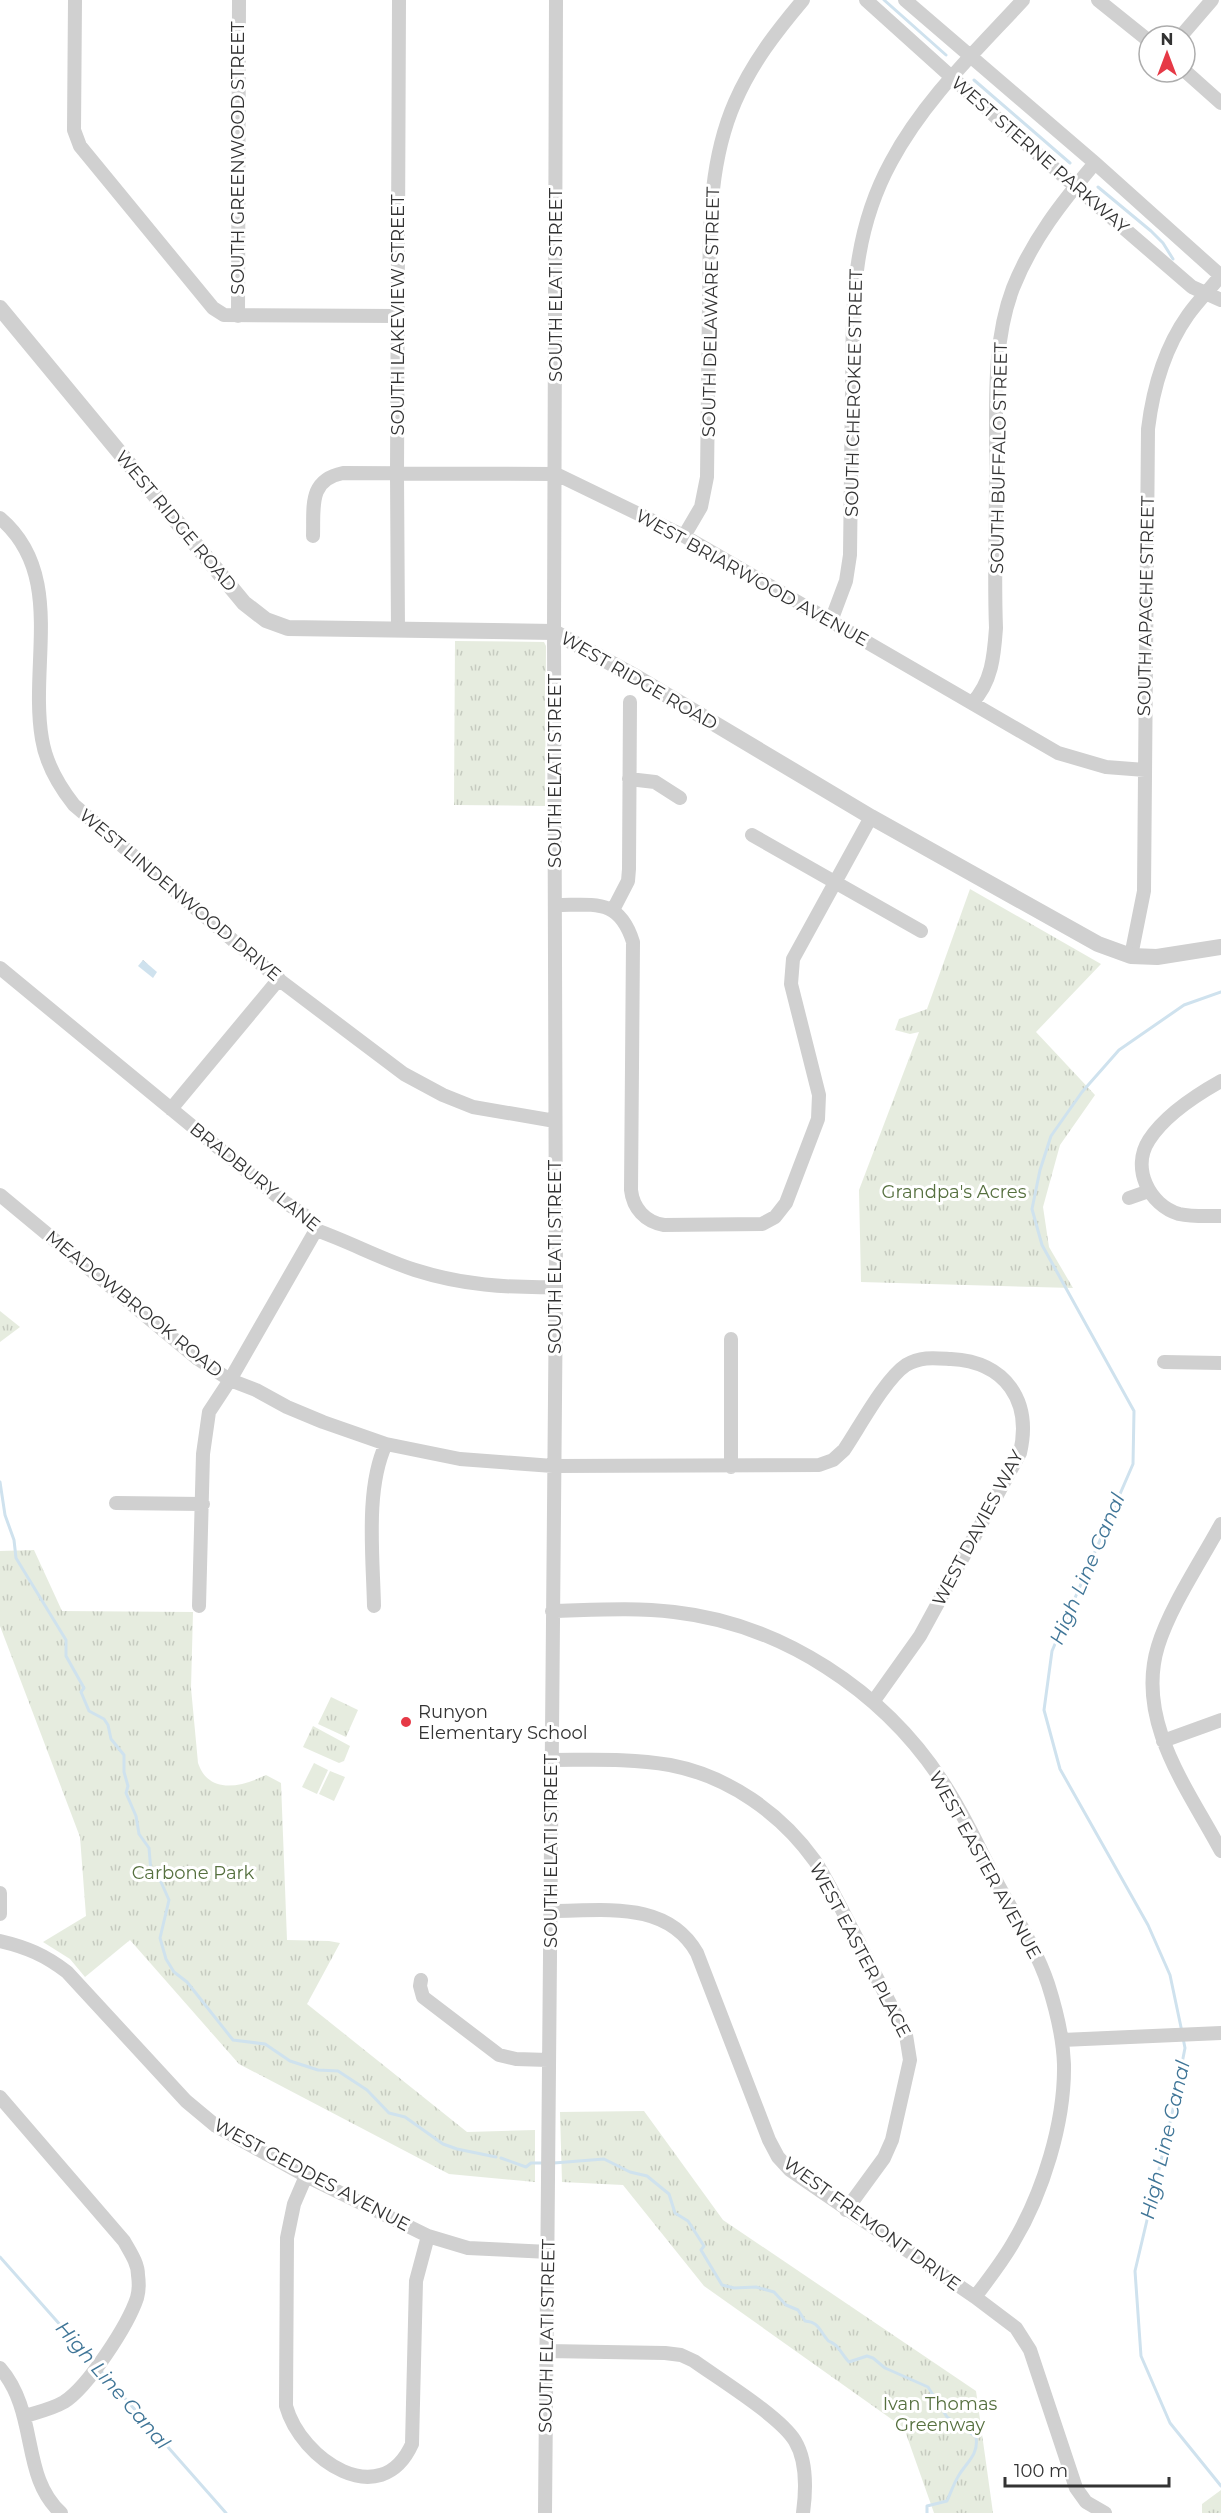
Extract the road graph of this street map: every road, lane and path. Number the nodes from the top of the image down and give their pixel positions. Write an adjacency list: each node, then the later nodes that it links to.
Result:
1 (75, 0): 23 (street)
2 (239, 0): 23 (street, SOUTH GREENWOOD STREET)
3 (399, 0): 24 (street, SOUTH LAKEVIEW STREET)
4 (556, 0): 25 (street, SOUTH ELATI STREET)
5 (803, 0): 29 (street, SOUTH DELAWARE STREET)
6 (866, 0): 14 (street, WEST STERNE PARKWAY)
7 (905, 0): 13 (street, WEST STERNE PARKWAY)
8 (1023, 0): 13 (street, SOUTH CHEROKEE STREET)
9 (1098, 0): 12 (street)
10 (1212, 0): 11 (street)
11 (1191, 24)
12 (1137, 31)
13 (970, 57): 14 (street, SOUTH CHEROKEE STREET); 17 (street, WEST STERNE PARKWAY)
14 (951, 78): 18 (street, WEST STERNE PARKWAY); 30 (street, SOUTH CHEROKEE STREET)
15 (1197, 82): 16 (street)
16 (1221, 103)
17 (1095, 163): 18 (street, SOUTH BUFFALO STREET); 19 (street, WEST STERNE PARKWAY)
18 (1076, 186): 20 (street, WEST STERNE PARKWAY); 34 (street, SOUTH BUFFALO STREET)
19 (1221, 275): 20 (street, SOUTH APACHE STREET)
20 (1206, 294): 21 (street, WEST STERNE PARKWAY); 35 (street, SOUTH APACHE STREET)
21 (1221, 300)
22 (0, 308): 31 (street, WEST RIDGE ROAD)
23 (238, 316): 24 (street)
24 (398, 316): 26 (street, SOUTH LAKEVIEW STREET)
25 (556, 474): 26 (street, WEST BRIARWOOD AVENUE); 29 (street, WEST BRIARWOOD AVENUE); 32 (street, SOUTH ELATI STREET)
26 (397, 475): 28 (street, WEST BRIARWOOD AVENUE); 31 (street, SOUTH LAKEVIEW STREET)
27 (0, 518): 47 (street, WEST LINDENWOOD DRIVE)
28 (313, 536)
29 (684, 536): 30 (street, WEST BRIARWOOD AVENUE)
30 (831, 621): 34 (street, WEST BRIARWOOD AVENUE)
31 (399, 630): 32 (street, WEST RIDGE ROAD)
32 (554, 632): 38 (street, WEST RIDGE ROAD); 41 (street, SOUTH ELATI STREET)
33 (630, 702): 36 (street)
34 (972, 703): 35 (street, WEST BRIARWOOD AVENUE)
35 (1145, 770): 45 (street, SOUTH APACHE STREET)
36 (629, 780): 37 (street); 42 (street)
37 (680, 798)
38 (871, 816): 40 (street); 45 (street, WEST RIDGE ROAD)
39 (752, 835): 40 (street)
40 (836, 882): 42 (street); 43 (street)
41 (556, 905): 42 (street); 50 (street, SOUTH ELATI STREET)
42 (613, 910)
43 (921, 931)
44 (1221, 947): 45 (street, WEST RIDGE ROAD)
45 (1131, 956)
46 (0, 968): 49 (street, BRADBURY LANE)
47 (279, 979): 49 (street); 50 (street, WEST LINDENWOOD DRIVE)
48 (1221, 1081): 51 (street)
49 (171, 1109): 55 (street, BRADBURY LANE)
50 (555, 1121): 56 (street, SOUTH ELATI STREET)
51 (1149, 1191): 53 (street); 54 (street)
52 (0, 1195): 60 (street, MEADOWBROOK ROAD)
53 (1129, 1198)
54 (1221, 1216)
55 (316, 1230): 56 (street, BRADBURY LANE); 60 (street)
56 (556, 1287): 62 (street, SOUTH ELATI STREET)
57 (731, 1339): 63 (street)
58 (1164, 1362): 59 (street)
59 (1221, 1363)
60 (230, 1380): 61 (street, MEADOWBROOK ROAD); 65 (street)
61 (386, 1444): 62 (street, MEADOWBROOK ROAD); 68 (street)
62 (553, 1466): 63 (street, WEST DAVIES WAY); 69 (street, SOUTH ELATI STREET)
63 (731, 1467): 70 (street, WEST DAVIES WAY)
64 (116, 1503): 65 (street)
65 (203, 1504): 67 (street)
66 (1221, 1524): 72 (street)
67 (199, 1606)
68 (374, 1606)
69 (552, 1611): 70 (street, WEST EASTER AVENUE); 73 (street, SOUTH ELATI STREET)
70 (873, 1702): 81 (street, WEST EASTER AVENUE)
71 (1221, 1720): 72 (street)
72 (1163, 1741): 74 (street)
73 (552, 1760): 76 (street, SOUTH ELATI STREET); 85 (street, WEST EASTER PLACE)
74 (1221, 1851)
75 (0, 1893): 77 (street)
76 (552, 1911): 82 (street, SOUTH ELATI STREET); 85 (street, WEST FREMONT DRIVE)
77 (0, 1914)
78 (0, 1941): 84 (street, WEST GEDDES AVENUE)
79 (421, 1980): 82 (street)
80 (1221, 2033): 81 (street)
81 (1062, 2040): 88 (street, WEST EASTER AVENUE)
82 (548, 2060): 87 (street, SOUTH ELATI STREET)
83 (0, 2097): 91 (street)
84 (306, 2176): 86 (street, WEST GEDDES AVENUE); 86 (street)
85 (846, 2210): 88 (street, WEST FREMONT DRIVE)
86 (428, 2236): 87 (street, WEST GEDDES AVENUE)
87 (549, 2252): 89 (street, SOUTH ELATI STREET)
88 (975, 2297): 95 (street, WEST FREMONT DRIVE)
89 (547, 2351): 93 (street, SOUTH ELATI STREET); 94 (street)
90 (0, 2368): 91 (street)
91 (25, 2416): 92 (street)
92 (61, 2513)
93 (545, 2513)
94 (803, 2513)
95 (1105, 2513)

